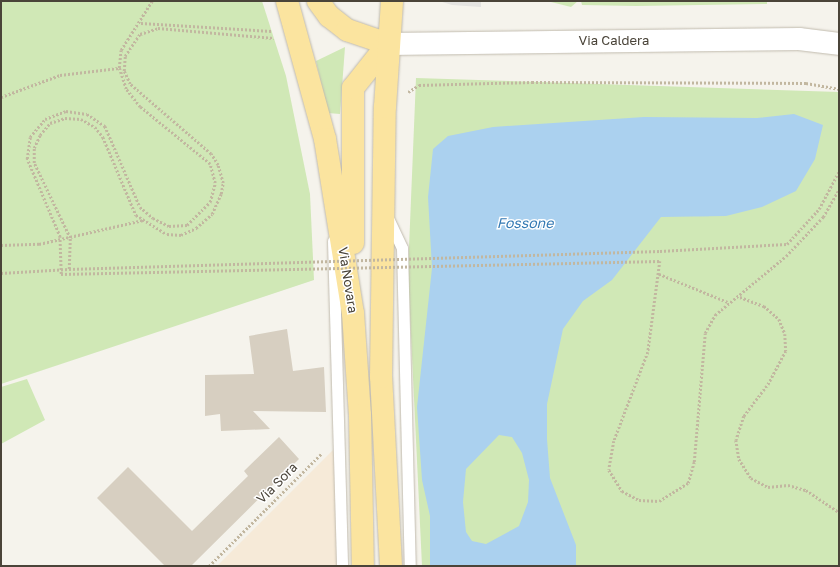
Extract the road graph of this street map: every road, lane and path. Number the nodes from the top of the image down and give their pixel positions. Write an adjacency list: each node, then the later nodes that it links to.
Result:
1 (152, 1): 5 (path)
2 (287, 1): 16 (main road, Via Novara)
3 (318, 1): 8 (main road)
4 (392, 1): 8 (main road)
5 (141, 23): 6 (path); 10 (path)
6 (277, 31)
7 (279, 38): 18 (path)
8 (388, 44): 9 (street, Via Caldera); 17 (main road); 23 (main road)
9 (839, 44)
10 (119, 68): 13 (path); 20 (path)
11 (419, 85): 12 (path)
12 (839, 89)
13 (1, 97)
14 (839, 171): 22 (path, bridge)
15 (839, 189): 28 (path)
16 (336, 202): 30 (main road, Via Novara); 34 (lane)
17 (383, 207): 22 (main road); 37 (lane)
18 (143, 220): 19 (path); 19 (path)
19 (70, 238): 20 (path); 25 (path)
20 (59, 240): 21 (path); 24 (path)
21 (1, 245)
22 (382, 259): 23 (path, bridge); 36 (main road)
23 (353, 260): 25 (path, bridge); 30 (main road)
24 (61, 269): 25 (path); 26 (path); 27 (path, bridge)
25 (69, 269)
26 (1, 273)
27 (659, 274): 29 (path); 29 (path)
28 (739, 297): 29 (path); 32 (path)
29 (728, 302)
30 (353, 313): 35 (main road, Via Novara)
31 (325, 450): 33 (path, Via Sora)
32 (839, 512)
33 (209, 566)
34 (342, 566)
35 (363, 566)
36 (391, 566)
37 (410, 566)

